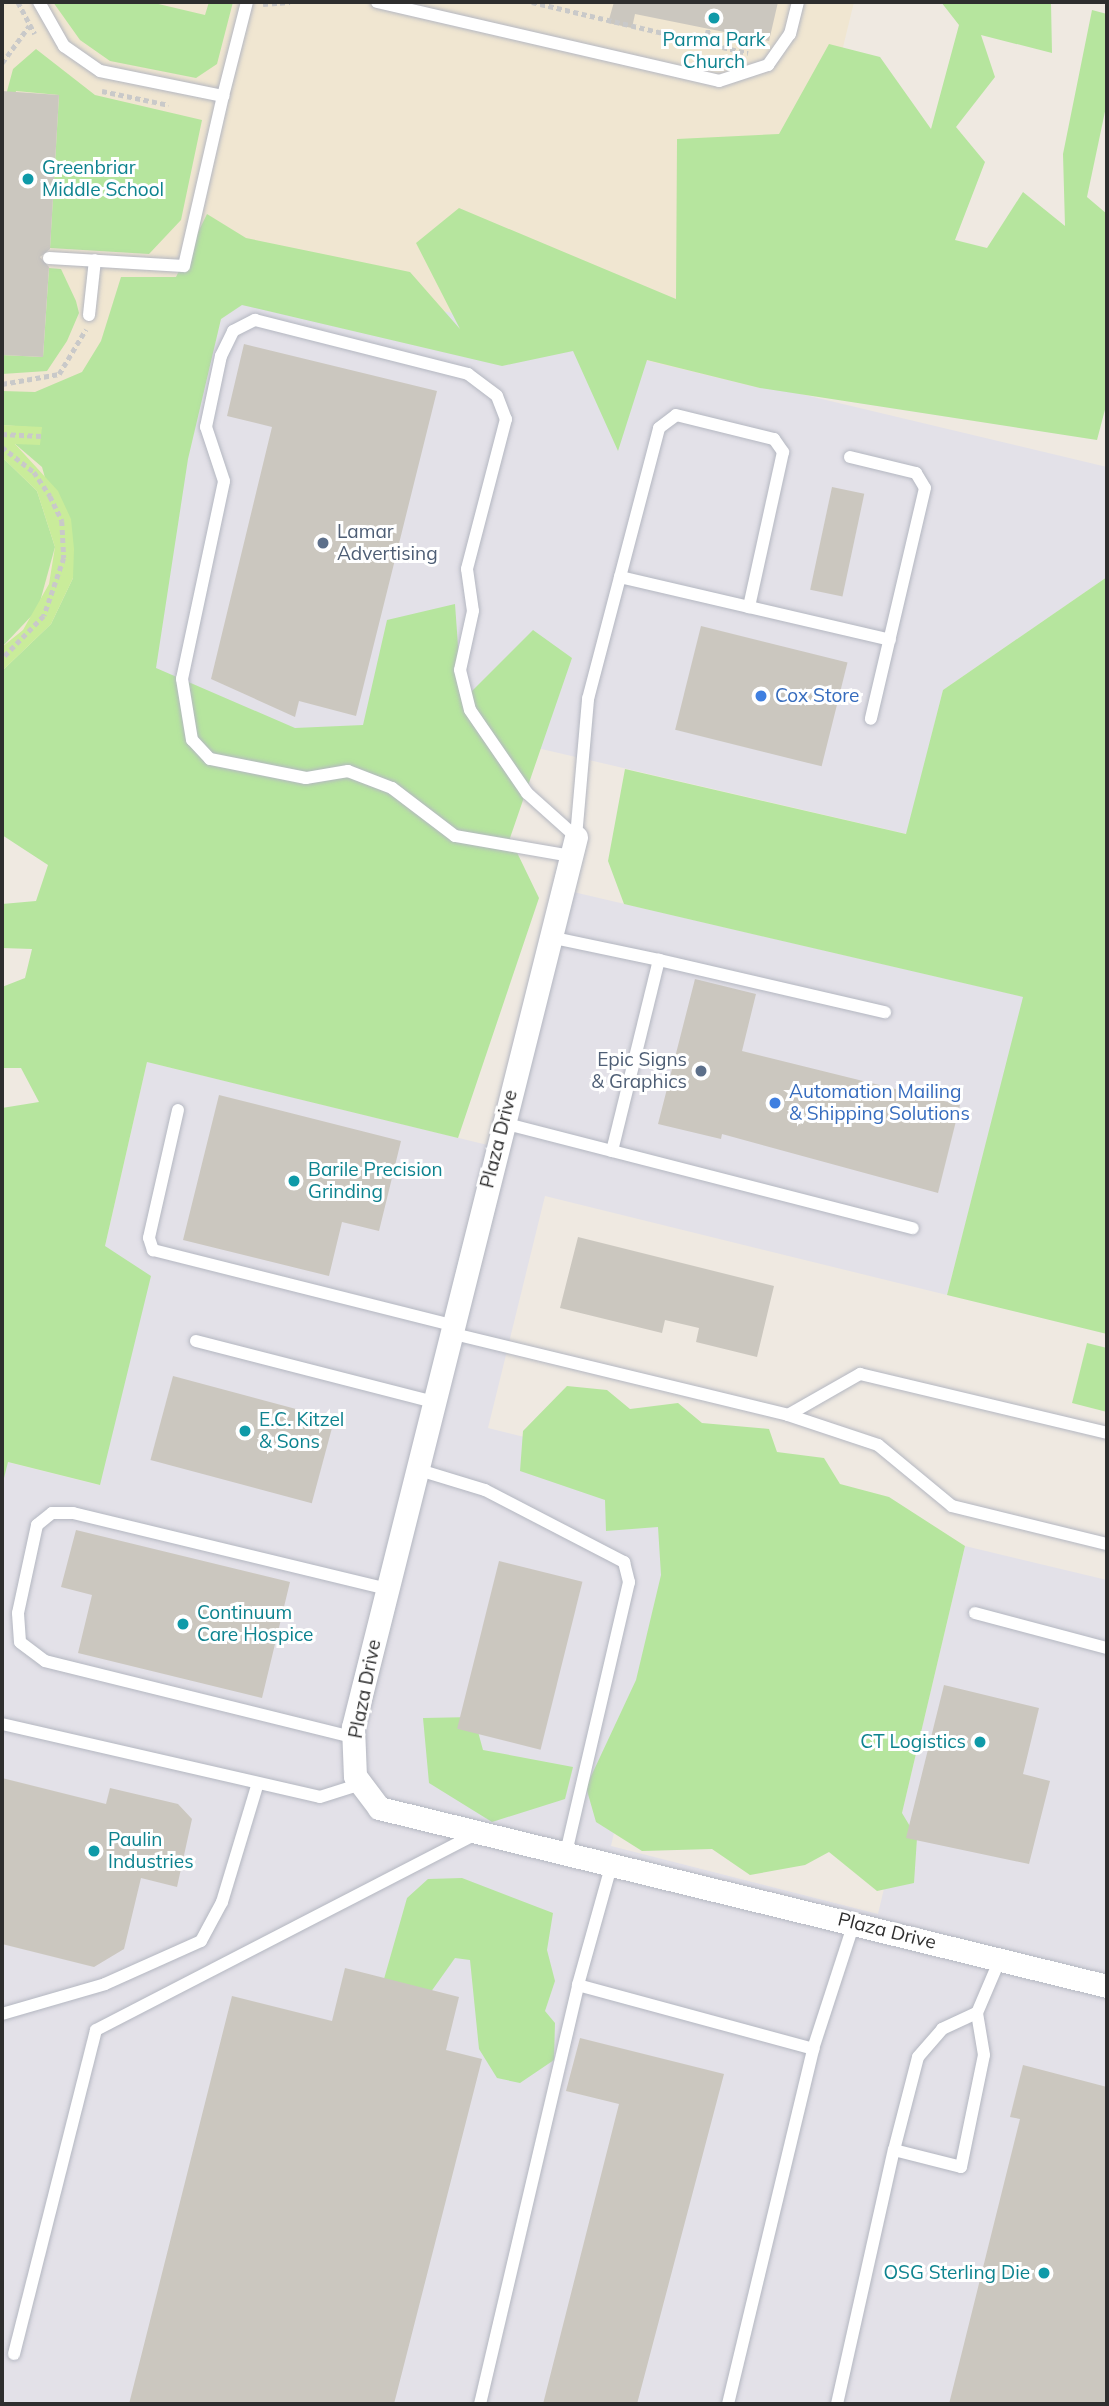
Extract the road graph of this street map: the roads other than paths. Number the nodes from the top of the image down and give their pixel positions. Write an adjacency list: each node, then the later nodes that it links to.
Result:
1 (39, 2): 5 (lane)
2 (377, 2): 3 (lane)
3 (798, 2)
4 (253, 3): 5 (lane)
5 (223, 96): 7 (lane)
6 (49, 258): 7 (lane)
7 (95, 260): 8 (lane)
8 (89, 315)
9 (850, 457): 12 (lane)
10 (620, 577): 11 (lane); 11 (lane); 14 (lane)
11 (749, 607): 12 (lane)
12 (890, 640): 13 (lane)
13 (871, 719)
14 (573, 846): 14 (lane); 15 (street, Plaza Drive)
15 (550, 937): 16 (lane); 19 (street, Plaza Drive)
16 (659, 960): 17 (lane); 20 (lane)
17 (885, 1012)
18 (178, 1110): 22 (lane)
19 (503, 1123): 20 (lane); 22 (street, Plaza Drive)
20 (612, 1151): 21 (lane)
21 (913, 1228)
22 (451, 1329): 24 (street, Plaza Drive); 25 (lane)
23 (196, 1341): 24 (lane)
24 (433, 1402): 27 (street, Plaza Drive)
25 (788, 1415): 26 (lane); 28 (lane)
26 (1107, 1433)
27 (416, 1469): 29 (street, Plaza Drive); 37 (lane)
28 (1107, 1544)
29 (387, 1589): 33 (street, Plaza Drive); 33 (lane)
30 (975, 1614): 31 (lane)
31 (1107, 1648)
32 (2, 1724): 34 (lane)
33 (352, 1737): 35 (street, Plaza Drive)
34 (258, 1783): 35 (lane); 44 (lane)
35 (361, 1784): 36 (street, Plaza Drive)
36 (478, 1832): 37 (street, Plaza Drive); 47 (lane)
37 (566, 1852): 38 (street, Plaza Drive)
38 (612, 1863): 39 (street, Plaza Drive); 41 (lane)
39 (854, 1923): 40 (street, Plaza Drive); 45 (lane)
40 (1000, 1959): 42 (street, Plaza Drive); 43 (lane)
41 (578, 1985): 45 (lane); 48 (lane)
42 (1107, 1986)
43 (977, 2013): 46 (lane); 46 (lane)
44 (2, 2014)
45 (813, 2049): 49 (lane)
46 (894, 2150): 50 (lane)
47 (14, 2354)
48 (480, 2404)
49 (728, 2404)
50 (837, 2404)

